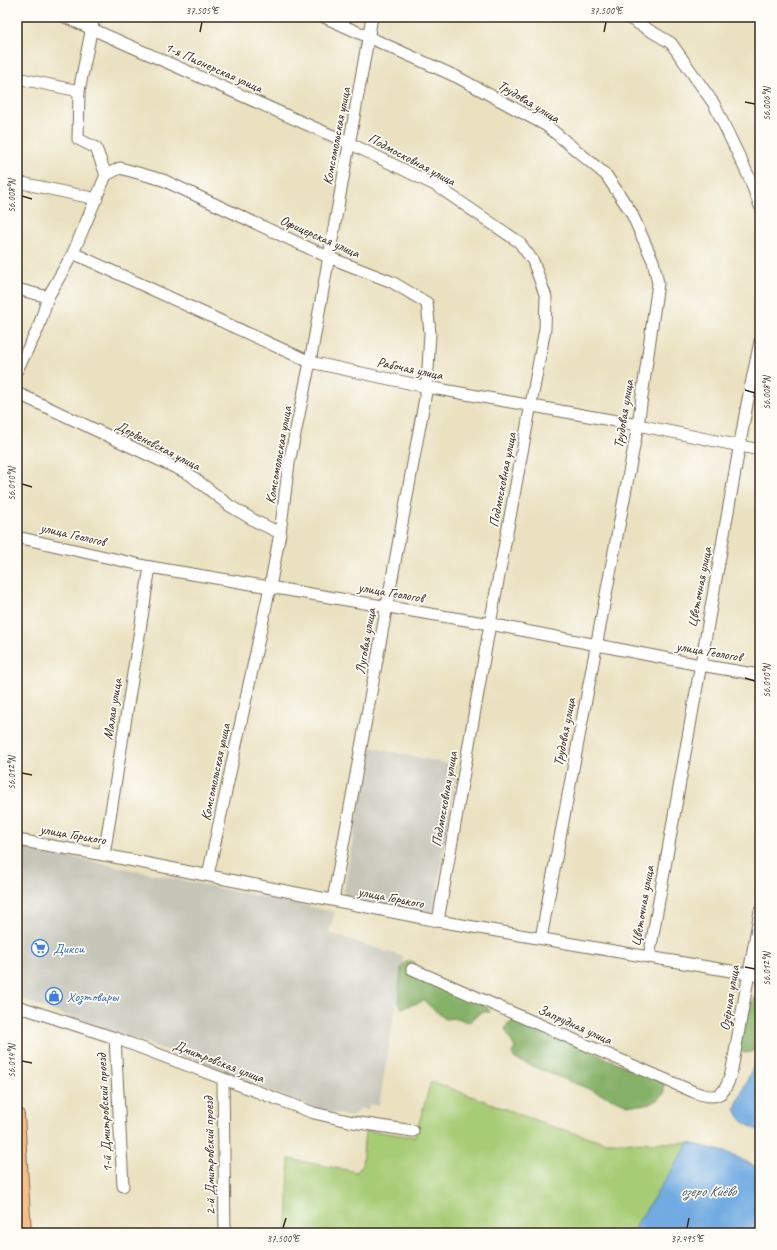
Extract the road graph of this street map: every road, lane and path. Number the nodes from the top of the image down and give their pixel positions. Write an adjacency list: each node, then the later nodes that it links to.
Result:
1 (65, 17): 6 (street, 1-я Пионерская улица)
2 (94, 17): 6 (street)
3 (324, 17): 7 (street)
4 (372, 17): 7 (street, Комсомольская улица)
5 (628, 17): 14 (street)
6 (92, 29): 9 (street); 10 (street, 1-я Пионерская улица)
7 (369, 38): 10 (street, Комсомольская улица); 25 (street, Трудовая улица)
8 (17, 78): 9 (street)
9 (79, 91): 11 (street)
10 (350, 144): 16 (street, Комсомольская улица); 24 (street, Подмосковная улица)
11 (106, 175): 13 (street); 16 (street, Офицерская улица)
12 (17, 182): 13 (street)
13 (97, 199): 15 (street)
14 (760, 206)
15 (73, 253): 18 (street); 20 (street, Рабочая улица)
16 (328, 257): 20 (street, Комсомольская улица); 22 (street, Офицерская улица)
17 (17, 289): 18 (street)
18 (48, 298): 21 (street)
19 (760, 341): 26 (street, Цветочная улица)
20 (310, 362): 22 (street, Рабочая улица); 28 (street, Комсомольская улица)
21 (17, 370)
22 (427, 387): 24 (street, Рабочая улица); 32 (street, Луговая улица)
23 (17, 393): 28 (street, Дербеневская улица)
24 (531, 406): 25 (street, Рабочая улица); 33 (street, Подмосковная улица)
25 (638, 425): 26 (street, Рабочая улица); 34 (street, Трудовая улица)
26 (741, 446): 27 (street, Рабочая улица); 35 (street, Цветочная улица)
27 (760, 450)
28 (280, 533): 31 (street, Комсомольская улица)
29 (17, 537): 30 (street, улица Геологов)
30 (150, 567): 31 (street, улица Геологов); 38 (street, Малая улица)
31 (270, 587): 32 (street, улица Геологов); 39 (street, Комсомольская улица)
32 (387, 606): 33 (street, улица Геологов); 40 (street, Луговая улица)
33 (490, 624): 34 (street, улица Геологов); 42 (street, Подмосковная улица)
34 (596, 645): 35 (street, улица Геологов); 43 (street, Трудовая улица)
35 (700, 665): 36 (street, улица Геологов); 44 (street, Цветочная улица)
36 (760, 675)
37 (17, 840): 38 (street, улица Горького)
38 (104, 855): 39 (street, улица Горького)
39 (208, 875): 40 (street, улица Горького)
40 (333, 900): 42 (street, улица Горького)
41 (760, 911): 46 (street, Озёрная улица)
42 (438, 922): 43 (street, улица Горького)
43 (541, 938): 44 (street, улица Горького)
44 (649, 957): 46 (street, улица Горького)
45 (412, 969): 51 (street, Запрудная улица)
46 (748, 974): 47 (street, улица Горького); 51 (street, Озёрная улица)
47 (760, 976)
48 (17, 1006): 49 (street, Дмитровская улица)
49 (115, 1038): 50 (street, Дмитровская улица); 54 (street, 1-й Дмитровский проезд)
50 (222, 1079): 53 (street, Дмитровская улица); 56 (street, 2-й Дмитровский проезд)
51 (725, 1090)
52 (17, 1115): 55 (main road)
53 (413, 1131)
54 (123, 1186)
55 (24, 1233)
56 (225, 1233)

